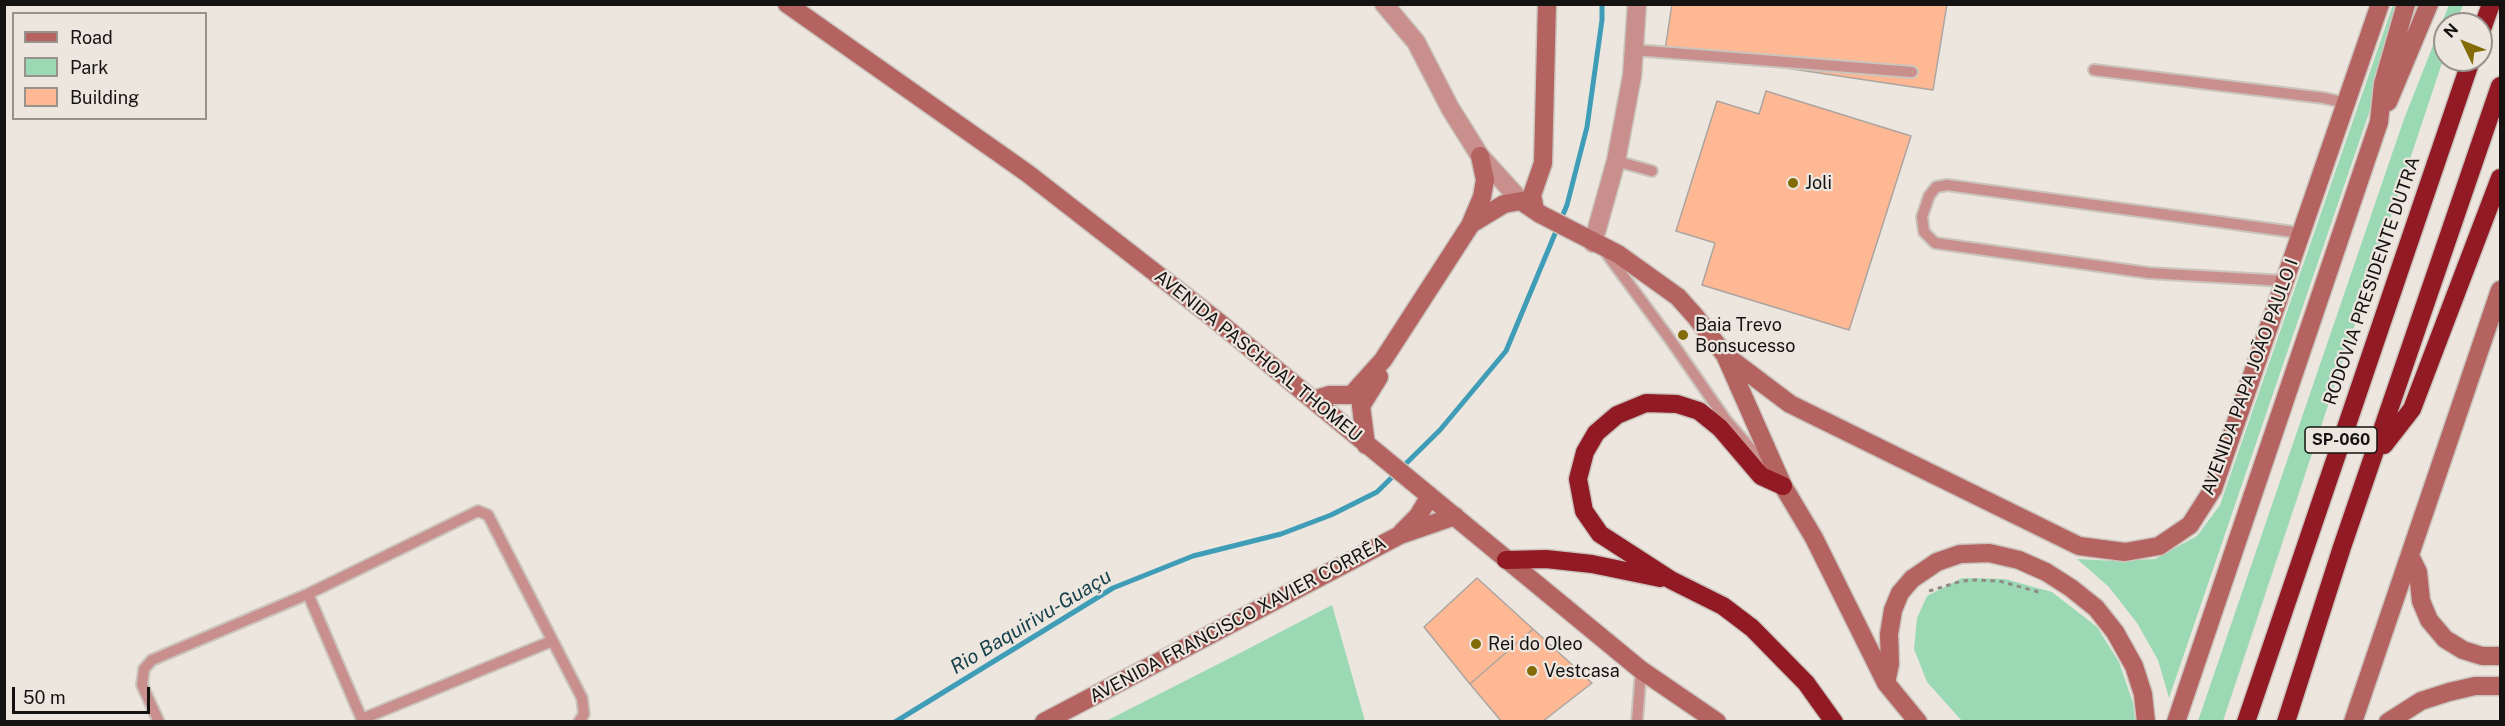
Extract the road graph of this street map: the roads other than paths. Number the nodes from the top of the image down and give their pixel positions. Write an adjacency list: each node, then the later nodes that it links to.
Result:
1 (788, 4): 27 (main road, AVENIDA PASCHOAL THOMEU)
2 (1384, 4): 15 (street)
3 (1548, 4): 19 (main road)
4 (1637, 4): 8 (street)
5 (2380, 4): 13 (main road, AVENIDA PAPA JOÃO PAULO I)
6 (2406, 4): 14 (main road)
7 (2429, 4): 14 (main road)
8 (1634, 50): 10 (lane); 16 (street)
9 (2094, 69): 13 (lane)
10 (1912, 72)
11 (2467, 72): 53 (highway, RODOVIA PRESIDENTE DUTRA / SP-060)
12 (2500, 86): 29 (highway, SP-060)
13 (2346, 103): 21 (main road, AVENIDA PAPA JOÃO PAULO I)
14 (2379, 122): 52 (main road)
15 (1480, 156): 19 (street); 20 (main road)
16 (1616, 161): 17 (lane); 22 (street)
17 (1653, 171)
18 (2500, 178): 29 (highway)
19 (1532, 208): 20 (main road); 22 (main road)
20 (1471, 224): 26 (main road)
21 (2301, 233): 23 (main road, AVENIDA PAPA JOÃO PAULO I); 23 (lane)
22 (1597, 244): 25 (main road); 30 (lane)
23 (2285, 280): 25 (main road, AVENIDA PAPA JOÃO PAULO I)
24 (2500, 290): 34 (main road)
25 (1725, 355): 30 (main road)
26 (1383, 360): 27 (main road); 28 (main road)
27 (1313, 400): 28 (main road, AVENIDA PASCHOAL THOMEU)
28 (1370, 448): 31 (main road, AVENIDA PASCHOAL THOMEU)
29 (2375, 455): 54 (highway, SP-060)
30 (1783, 486): 36 (highway); 41 (main road)
31 (1430, 496): 32 (main road, AVENIDA PASCHOAL THOMEU); 33 (main road, AVENIDA FRANCISCO XAVIER CORRÊA)
32 (1455, 516): 33 (main road, AVENIDA FRANCISCO XAVIER CORRÊA); 35 (main road, AVENIDA PASCHOAL THOMEU)
33 (1400, 535): 46 (main road, AVENIDA FRANCISCO XAVIER CORRÊA)
34 (2410, 556): 39 (main road); 55 (main road)
35 (1506, 560): 36 (highway); 40 (main road, AVENIDA PASCHOAL THOMEU)
36 (1671, 580): 49 (highway)
37 (308, 594): 38 (lane); 43 (lane); 44 (lane)
38 (552, 641): 43 (lane); 45 (lane)
39 (2500, 656)
40 (1641, 670): 47 (lane); 48 (main road, AVENIDA PASCHOAL THOMEU)
41 (1886, 683): 50 (main road); 51 (main road)
42 (2500, 686): 56 (main road)
43 (363, 720)
44 (159, 722)
45 (579, 722)
46 (1044, 722)
47 (1637, 722)
48 (1717, 722)
49 (1834, 722)
50 (1918, 722)
51 (2146, 722)
52 (2176, 722)
53 (2246, 722)
54 (2286, 722)
55 (2353, 722)
56 (2388, 722)

